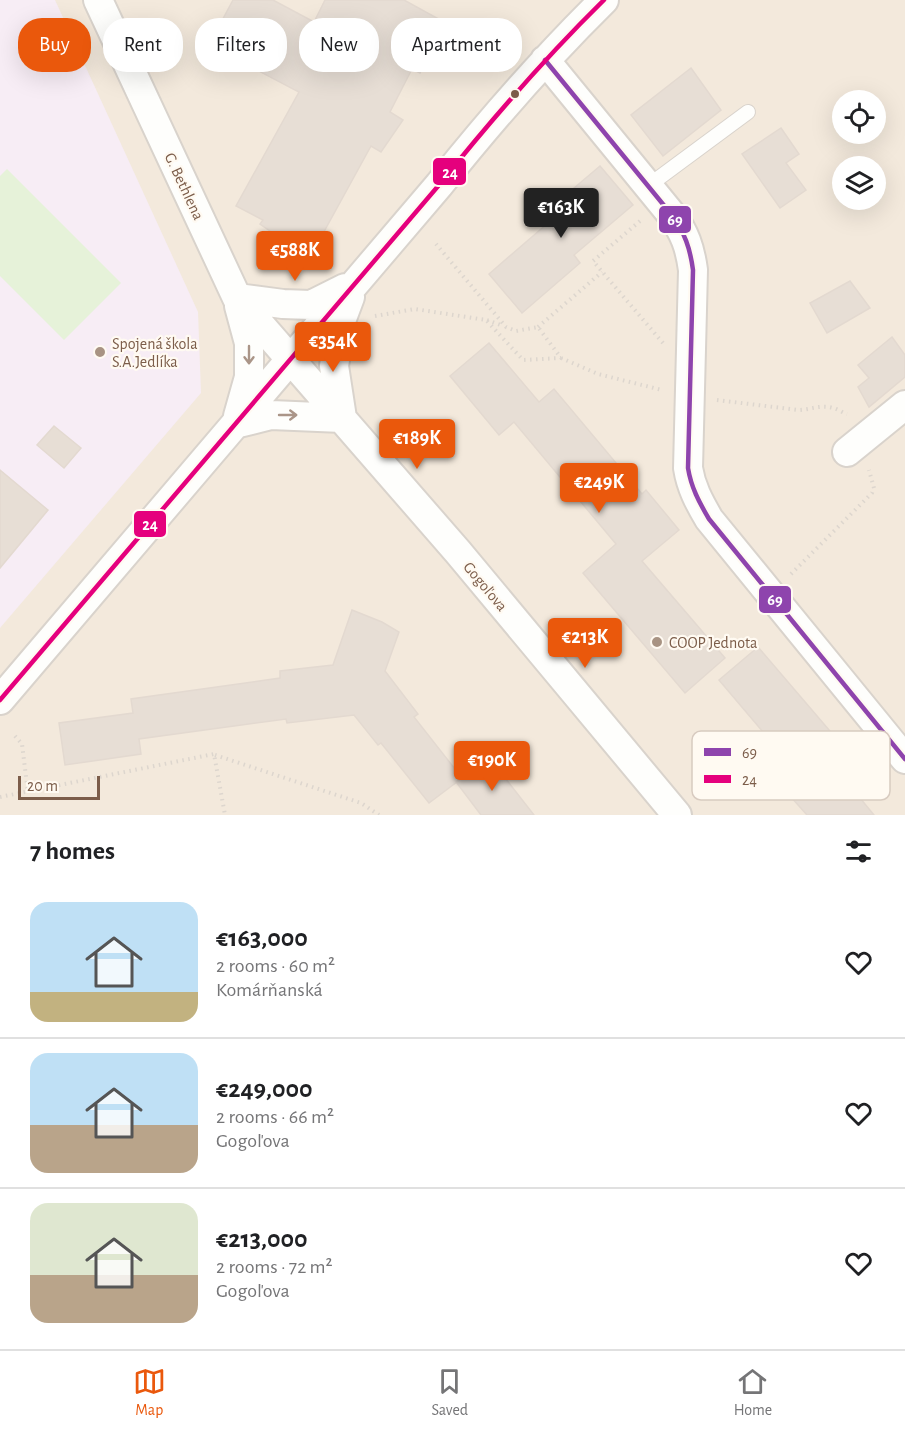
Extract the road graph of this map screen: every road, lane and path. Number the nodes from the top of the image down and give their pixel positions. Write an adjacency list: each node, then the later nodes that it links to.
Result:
1 (98, 0): 9 (street, G. Bethlena)
2 (604, 0): 3 (street)
3 (544, 60): 5 (street); 8 (street)
4 (748, 112): 5 (lane)
5 (655, 194): 7 (path); 16 (street)
6 (436, 244): 12 (path)
7 (602, 272): 13 (path); 16 (path)
8 (355, 283): 9 (street); 15 (street); 18 (street)
9 (237, 298): 15 (street, G. Bethlena); 19 (street, one-way to 19)
10 (375, 316): 11 (path)
11 (486, 320): 12 (path); 14 (path)
12 (506, 327): 13 (path)
13 (538, 327): 14 (path)
14 (561, 357): 16 (path)
15 (290, 359): 18 (street, Gogoľova); 19 (street)
16 (690, 386): 20 (path); 22 (street)
17 (905, 405): 20 (street)
18 (342, 418): 19 (street, one-way to 18); 33 (street, Gogoľova)
19 (235, 424): 23 (street)
20 (876, 429): 21 (street)
21 (858, 459): 22 (path)
22 (770, 594): 24 (street)
23 (0, 700)
24 (882, 731)
25 (15, 736): 29 (path)
26 (890, 741): 28 (street)
27 (214, 754): 29 (path); 31 (path); 32 (path)
28 (905, 759)
29 (28, 793): 30 (path)
30 (0, 797)
31 (225, 815)
32 (379, 815)
33 (677, 815)

